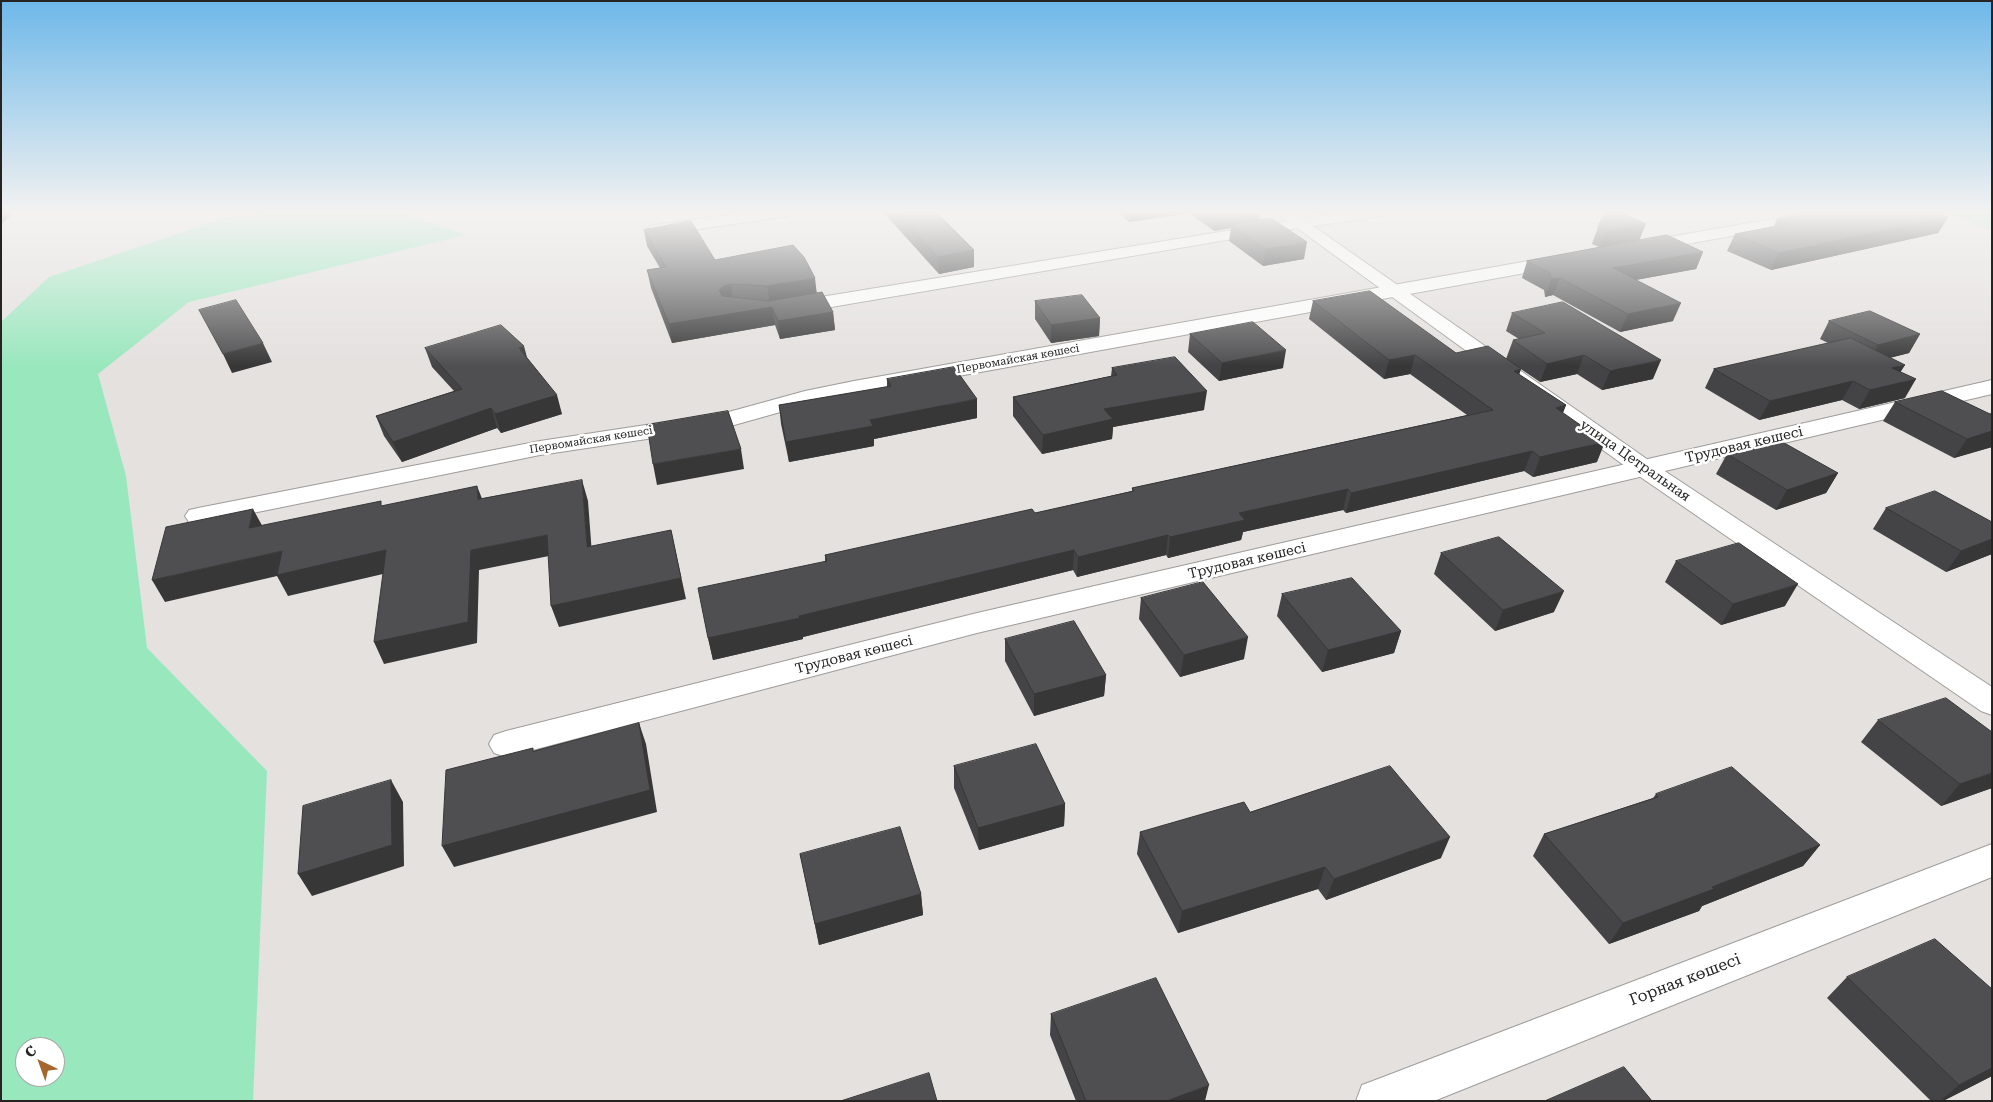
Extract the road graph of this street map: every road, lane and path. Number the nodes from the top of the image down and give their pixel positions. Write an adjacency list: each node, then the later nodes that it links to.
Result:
1 (1033, 263): 5 (street)
2 (1354, 263): 4 (street, улица Цетральная)
3 (1549, 263): 4 (street, Первомайская көшесі)
4 (1394, 292): 7 (street, улица Цетральная); 8 (street, Первомайская көшесі)
5 (770, 311)
6 (1992, 387): 7 (street, Трудовая көшесі)
7 (1645, 469): 9 (street, улица Цетральная); 10 (street, Трудовая көшесі)
8 (198, 516)
9 (1992, 703)
10 (506, 744)
11 (1992, 860): 12 (street, Горная көшесі)
12 (1378, 1101)

